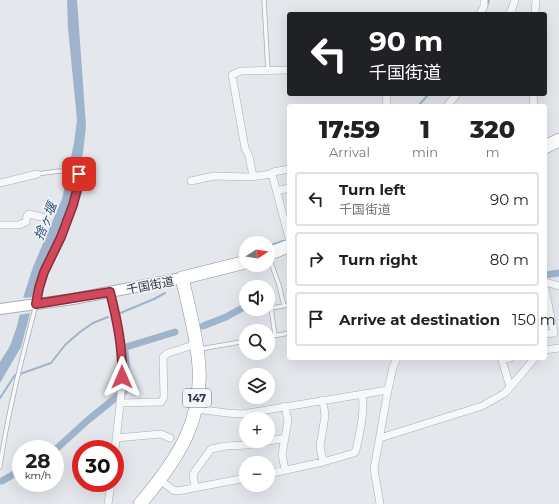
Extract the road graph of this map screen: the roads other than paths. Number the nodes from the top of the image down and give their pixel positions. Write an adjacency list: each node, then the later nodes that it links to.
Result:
1 (264, 0): 9 (lane)
2 (484, 0): 5 (street)
3 (515, 0): 6 (street)
4 (536, 0): 7 (street)
5 (481, 12)
6 (511, 12)
7 (536, 12)
8 (287, 70): 9 (street)
9 (268, 71): 17 (street)
10 (456, 96): 11 (street)
11 (449, 104)
12 (559, 140): 13 (highway)
13 (547, 146)
14 (287, 169): 16 (street)
15 (37, 174): 19 (street); 34 (lane)
16 (272, 174): 17 (street); 21 (street)
17 (253, 176): 18 (street)
18 (191, 181)
19 (0, 183)
20 (287, 188): 21 (street)
21 (277, 191): 24 (street)
22 (42, 217): 23 (street)
23 (0, 225)
24 (287, 230)
25 (287, 247): 26 (highway)
26 (275, 251)
27 (239, 264): 29 (highway)
28 (274, 272): 36 (lane)
29 (182, 278): 32 (main road, 千国街道); 43 (highway, 147)
30 (547, 283): 31 (street)
31 (559, 286)
32 (110, 292): 34 (main road, 千国街道); 53 (street)
33 (547, 298): 40 (street)
34 (35, 305): 37 (main road, 千国街道); 61 (lane)
35 (287, 305): 36 (lane)
36 (284, 306): 38 (lane)
37 (0, 308)
38 (273, 324)
39 (287, 333): 41 (lane)
40 (547, 334)
41 (275, 335)
42 (239, 342): 43 (lane)
43 (197, 347): 53 (street); 55 (highway, 147)
44 (559, 348): 45 (street)
45 (547, 350)
46 (396, 360): 50 (street)
47 (502, 360): 49 (street)
48 (533, 360): 49 (street)
49 (510, 387): 59 (street)
50 (388, 390): 51 (street); 59 (street)
51 (362, 394): 52 (street); 60 (street)
52 (323, 400): 54 (street); 60 (street)
53 (121, 403): 56 (street)
54 (285, 406): 55 (street); 58 (street)
55 (196, 409): 65 (highway, 147)
56 (116, 438): 57 (street)
57 (170, 438)
58 (285, 438): 62 (street); 66 (street)
59 (380, 438): 70 (street)
60 (323, 462): 62 (street)
61 (0, 467)
62 (285, 470): 63 (street)
63 (275, 472)
64 (239, 479): 66 (street)
65 (160, 480): 66 (street); 69 (highway, 147)
66 (195, 488)
67 (110, 492): 68 (street)
68 (108, 504)
69 (140, 504)
70 (380, 504)

